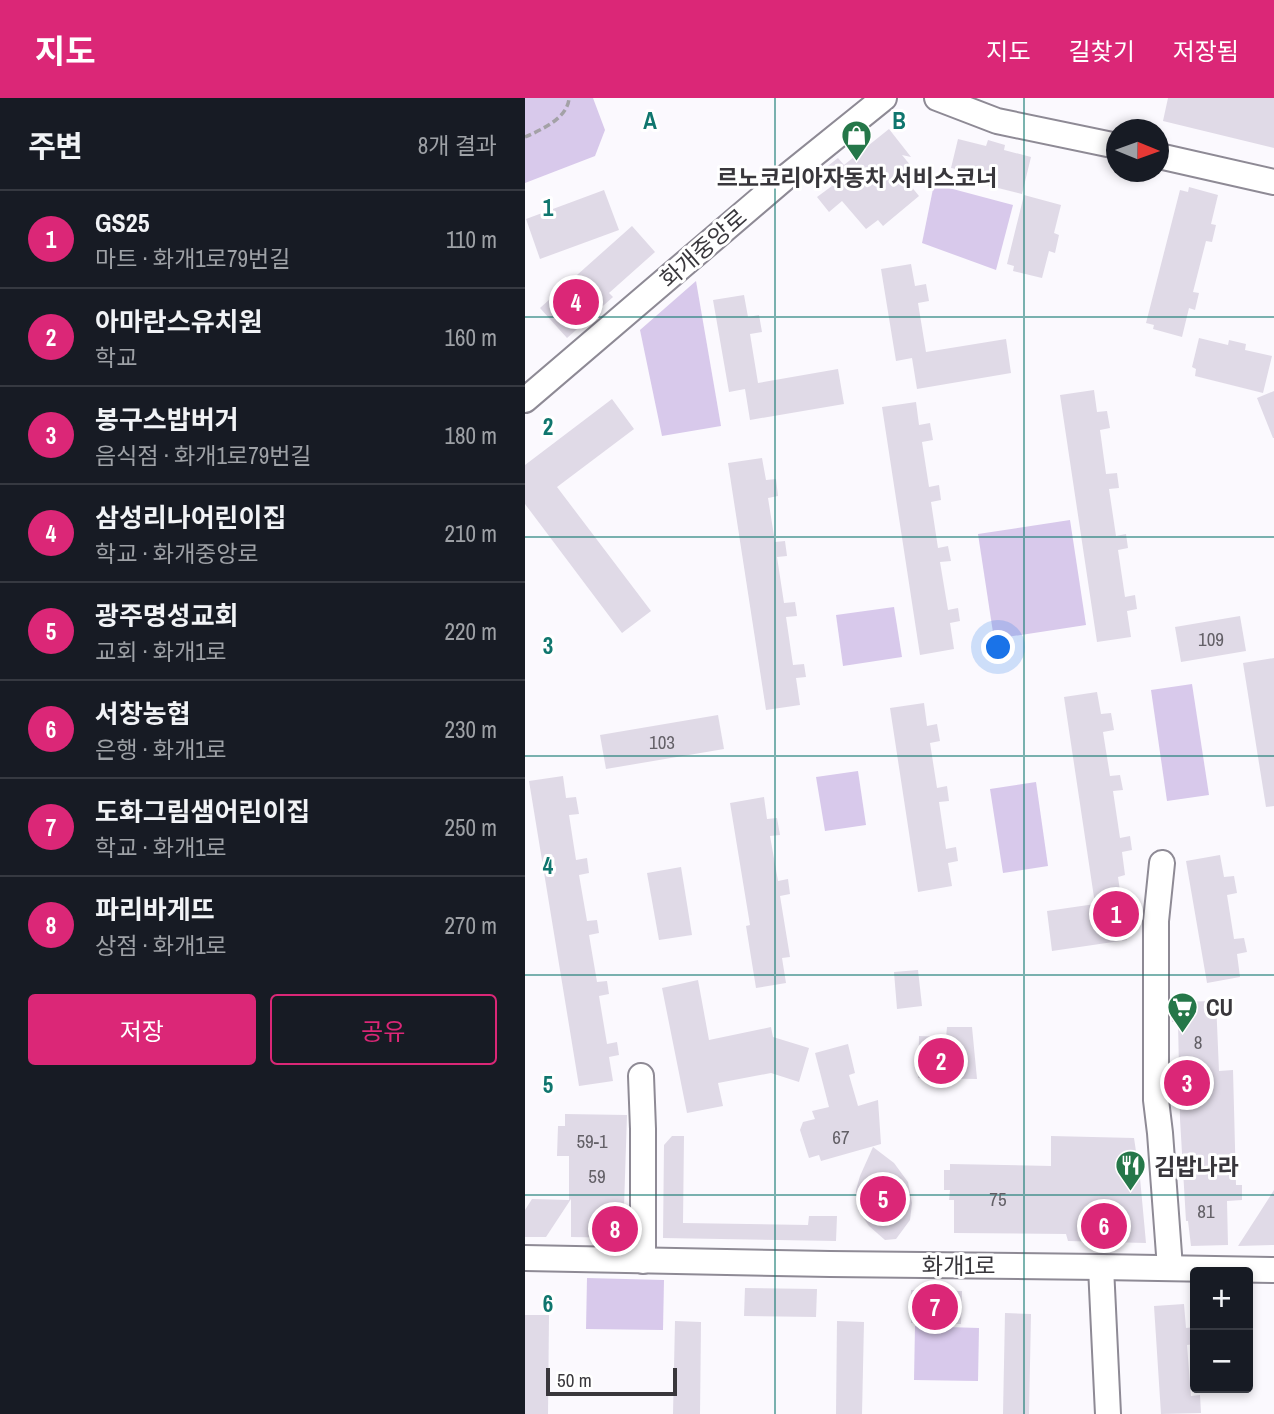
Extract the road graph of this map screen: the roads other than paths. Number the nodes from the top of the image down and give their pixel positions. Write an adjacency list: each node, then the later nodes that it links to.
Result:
1 (884, 98): 6 (street, 화개중앙로)
2 (937, 98): 3 (street)
3 (1106, 144)
4 (1169, 158): 5 (street)
5 (1274, 182)
6 (525, 400)
7 (1162, 863): 12 (street)
8 (641, 1076): 10 (street)
9 (525, 1258): 10 (street, 화개1로)
10 (643, 1261): 11 (street, 화개1로)
11 (1101, 1266): 12 (street, 화개1로); 14 (street)
12 (1170, 1268): 13 (street, 화개1로)
13 (1274, 1270)
14 (1108, 1414)

